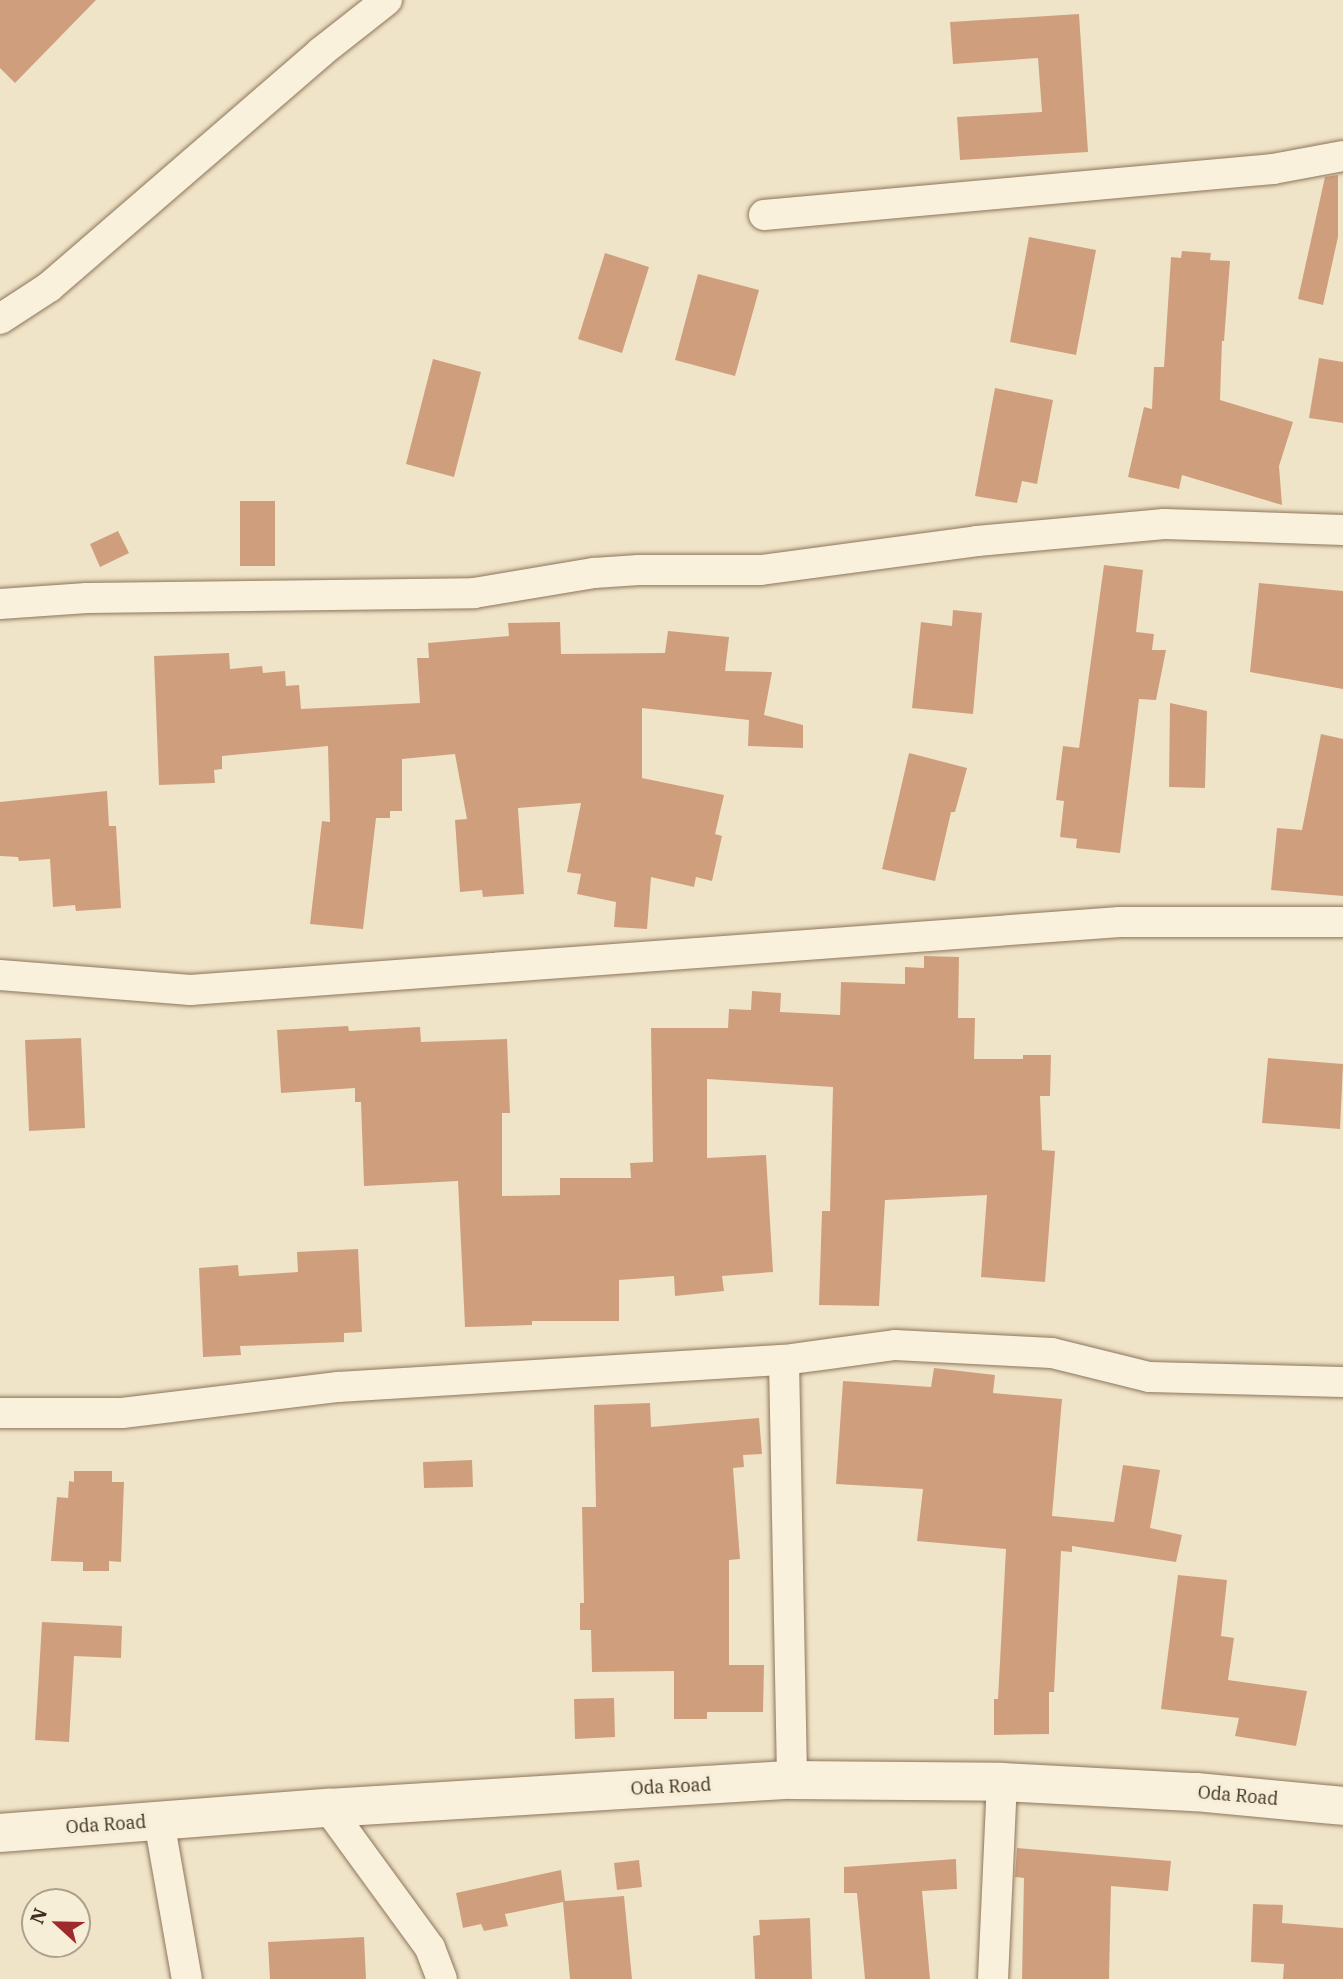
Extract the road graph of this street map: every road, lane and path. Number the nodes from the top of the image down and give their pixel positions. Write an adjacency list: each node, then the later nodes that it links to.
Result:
1 (387, 0): 4 (street)
2 (1343, 156): 3 (street)
3 (764, 215)
4 (0, 319)
5 (1343, 530): 6 (street)
6 (0, 604)
7 (1343, 922): 8 (street)
8 (0, 975)
9 (783, 1360): 10 (street); 11 (street); 12 (street)
10 (1343, 1382)
11 (1, 1412)
12 (792, 1780): 13 (street, Oda Road); 15 (street, Oda Road)
13 (1002, 1783): 14 (street, Oda Road); 20 (street)
14 (1343, 1806)
15 (328, 1808): 16 (street, Oda Road); 19 (street)
16 (159, 1821): 17 (street, Oda Road); 18 (street)
17 (0, 1832)
18 (187, 1979)
19 (442, 1979)
20 (993, 1979)

